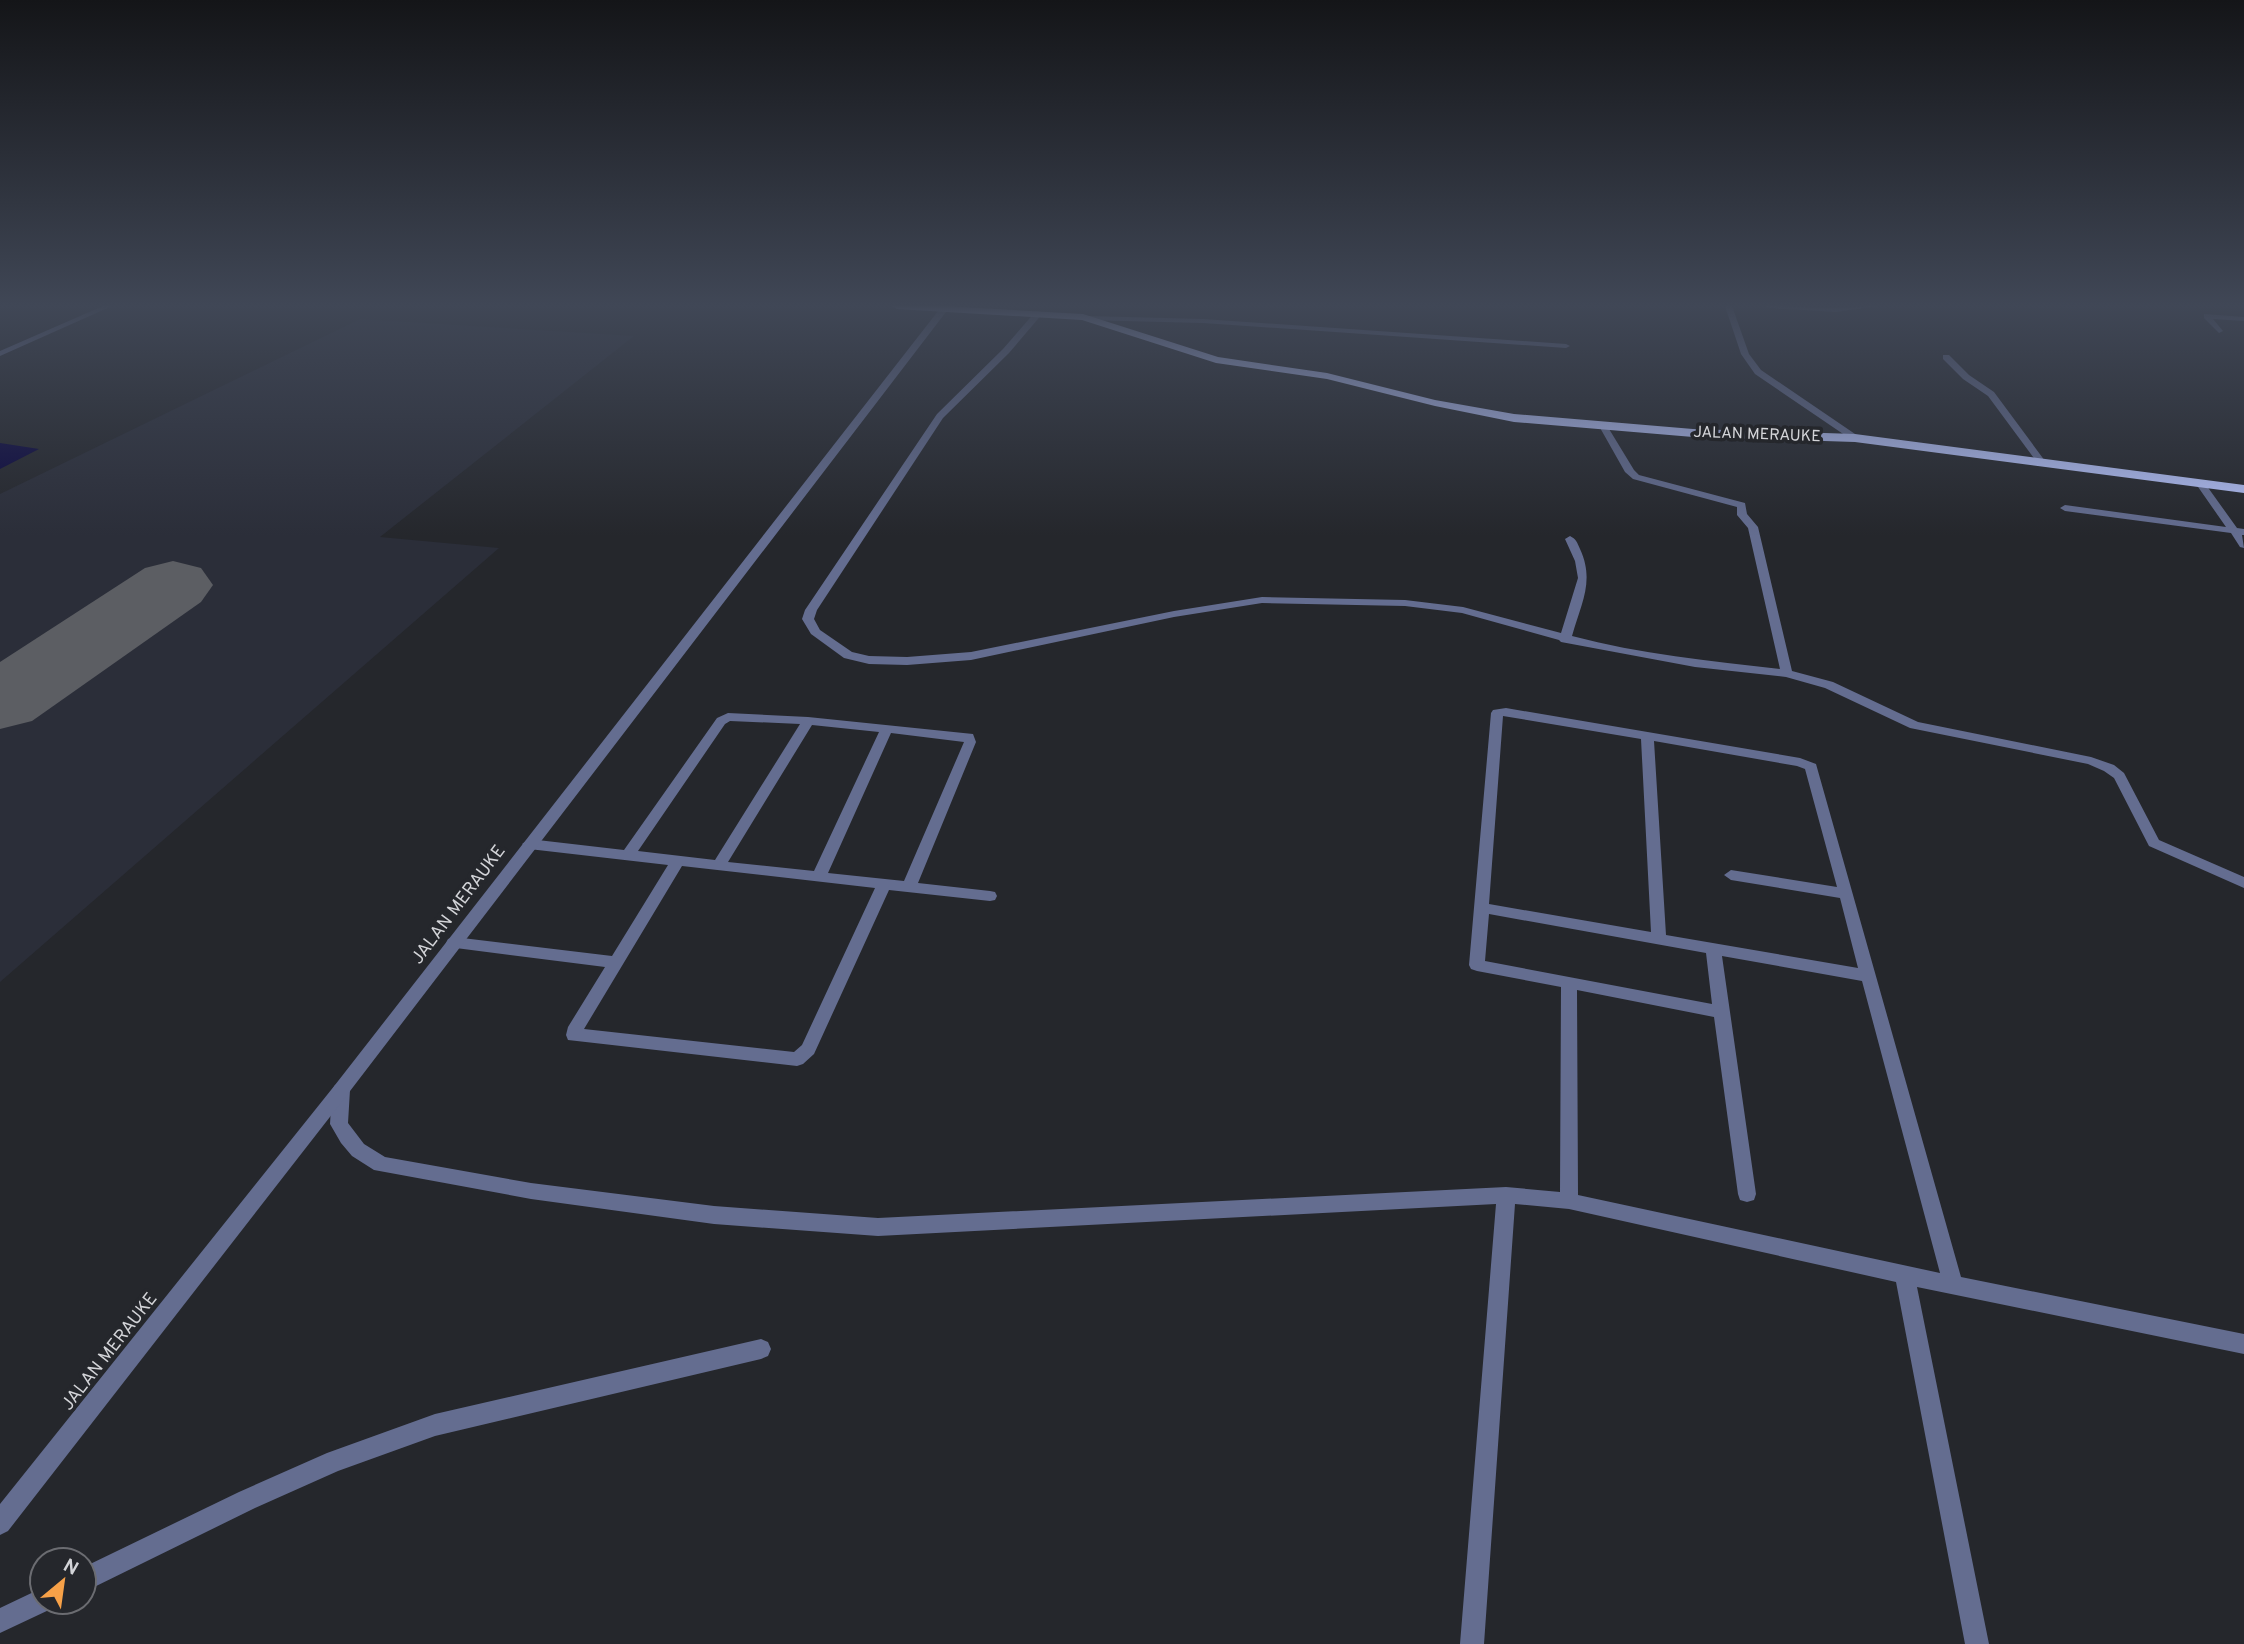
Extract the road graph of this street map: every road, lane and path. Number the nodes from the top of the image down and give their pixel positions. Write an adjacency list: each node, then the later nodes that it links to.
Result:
1 (887, 383): 20 (street, JALAN MERAUKE)
2 (974, 383): 15 (street)
3 (1356, 383): 6 (highway, JALAN MERAUKE)
4 (1774, 383): 7 (street)
5 (1975, 383): 8 (street)
6 (1603, 426): 7 (highway, JALAN MERAUKE); 16 (street)
7 (1854, 438): 8 (highway, JALAN MERAUKE)
8 (2042, 463): 9 (highway, JALAN MERAUKE)
9 (2201, 484): 10 (highway, JALAN MERAUKE); 12 (street)
10 (2244, 489)
11 (2065, 508): 12 (street)
12 (2240, 531): 14 (street)
13 (1570, 538): 15 (street)
14 (2244, 545)
15 (1565, 640): 16 (street)
16 (1787, 673): 26 (street)
17 (808, 720): 18 (street); 21 (street); 23 (street)
18 (887, 729): 25 (street); 28 (street)
19 (1647, 736): 29 (street); 31 (street); 32 (street)
20 (529, 845): 21 (street); 33 (street, JALAN MERAUKE)
21 (628, 855): 22 (street)
22 (678, 861): 23 (street); 35 (street)
23 (719, 866): 25 (street)
24 (1731, 875): 29 (street)
25 (819, 877): 27 (street)
26 (2244, 883)
27 (884, 884): 28 (street); 35 (street)
28 (909, 887): 30 (street)
29 (1844, 894): 36 (street)
30 (990, 896)
31 (1483, 908): 32 (street); 37 (street)
32 (1659, 940): 34 (street)
33 (454, 943): 35 (street); 39 (street, JALAN MERAUKE)
34 (1713, 949): 36 (street); 38 (street)
35 (615, 962)
36 (1869, 976): 44 (street)
37 (1569, 984): 38 (street); 42 (street)
38 (1721, 1013): 40 (street)
39 (341, 1090): 41 (street); 47 (street, JALAN MERAUKE)
40 (1747, 1194)
41 (1506, 1195): 42 (street); 51 (street)
42 (1570, 1201): 43 (street)
43 (1905, 1275): 44 (street); 52 (street)
44 (1953, 1284): 45 (street)
45 (2244, 1344)
46 (761, 1349): 48 (street)
47 (0, 1523)
48 (98, 1573)
49 (28, 1607): 50 (street)
50 (0, 1621)
51 (1472, 1644)
52 (1977, 1644)

